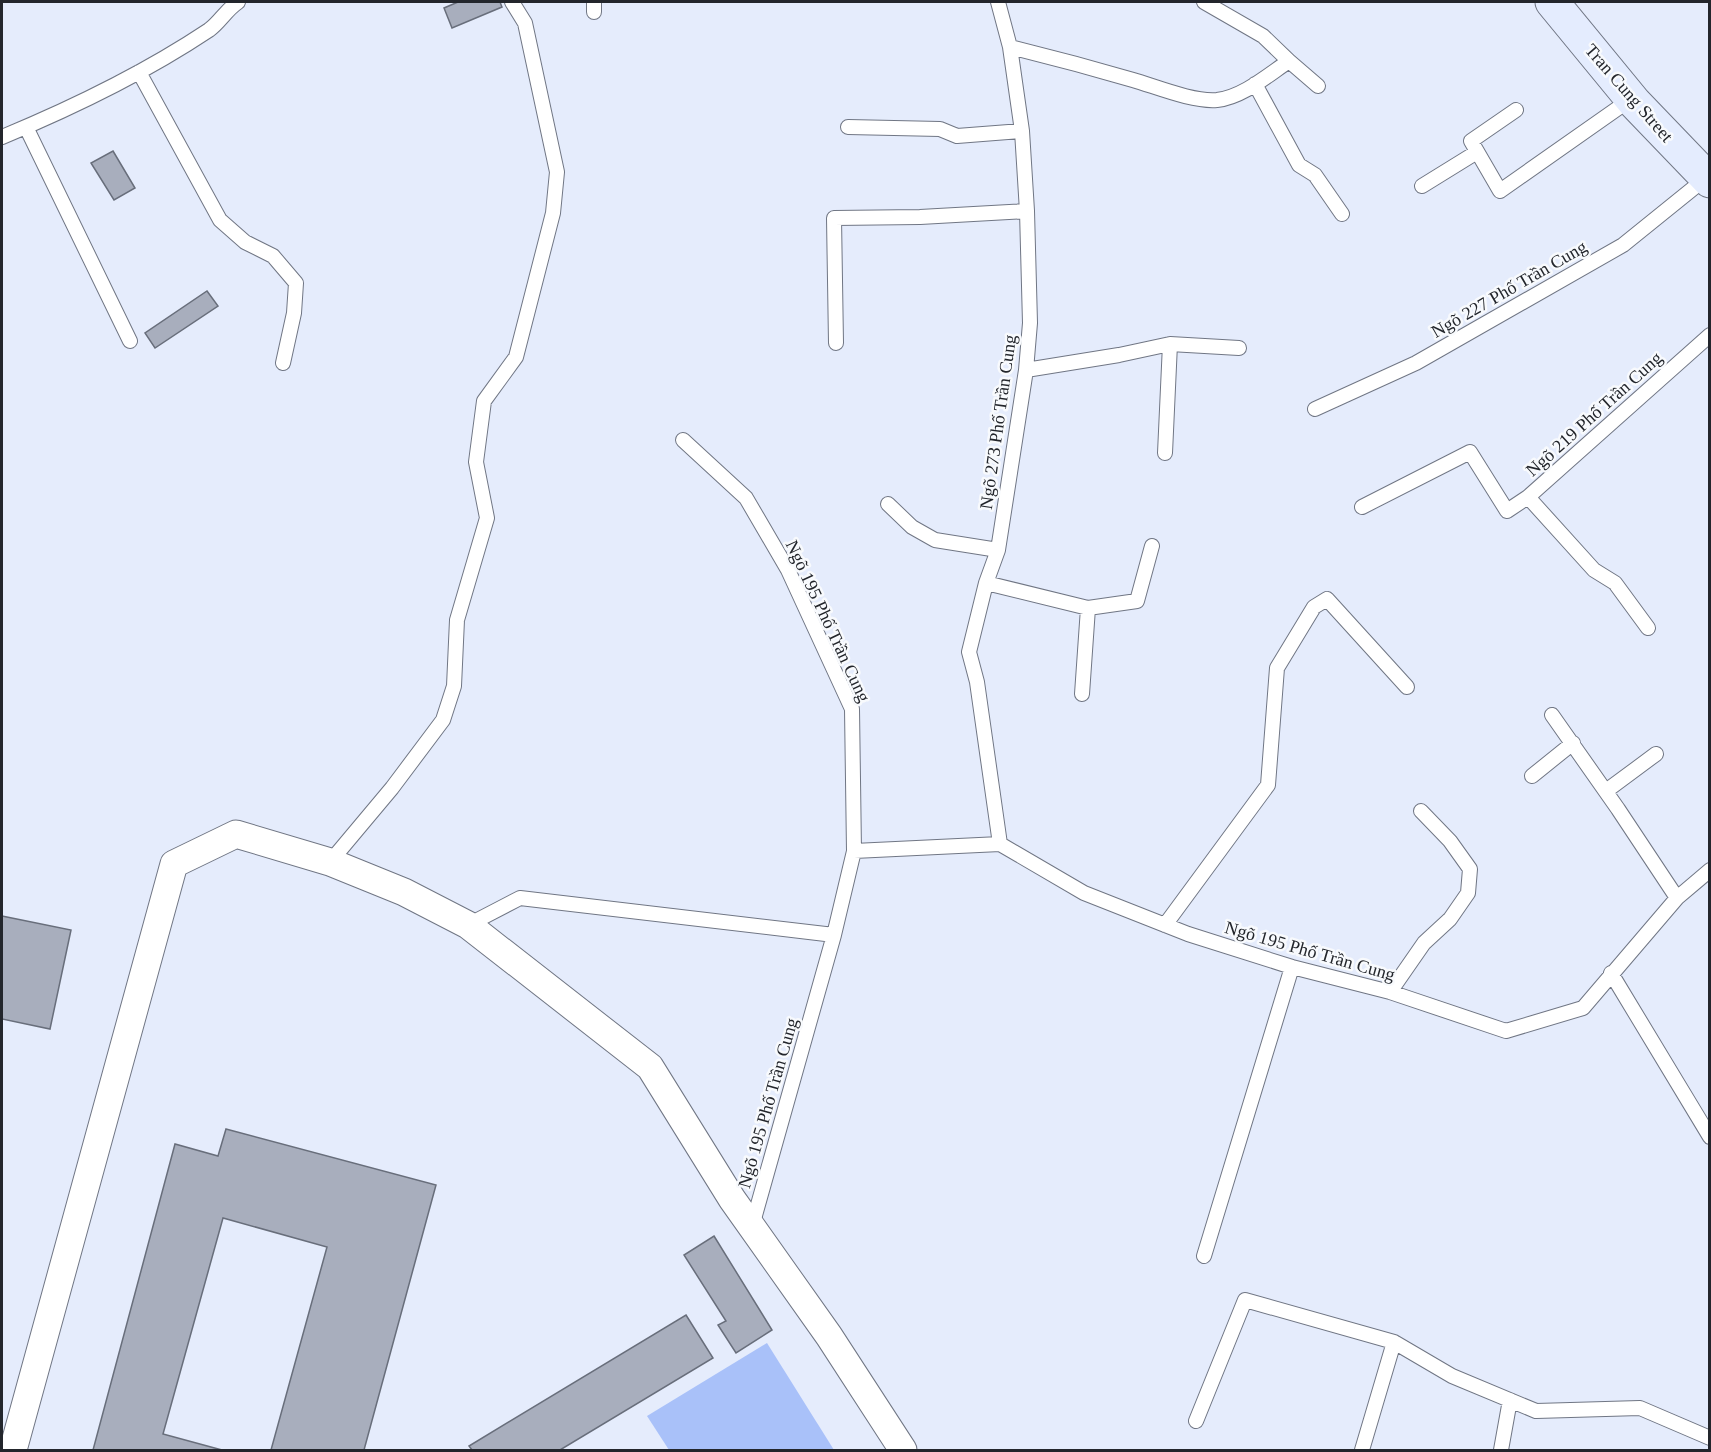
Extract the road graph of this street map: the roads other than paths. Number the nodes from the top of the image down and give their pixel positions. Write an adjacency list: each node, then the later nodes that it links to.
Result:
1 (238, 2): 8 (lane)
2 (512, 2): 50 (lane)
3 (998, 2): 6 (lane, Ngõ 273 Phố Trần Cung)
4 (1204, 2): 7 (lane)
5 (1552, 2): 11 (main road, Tran Cung Street)
6 (1010, 47): 9 (lane); 15 (lane, Ngõ 273 Phố Trần Cung)
7 (1289, 61): 9 (lane); 10 (lane)
8 (139, 72): 13 (lane); 27 (lane)
9 (1255, 84): 21 (lane)
10 (1318, 86)
11 (1631, 99): 17 (lane); 18 (main road, Tran Cung Street)
12 (1516, 110): 17 (lane)
13 (26, 127): 16 (lane); 23 (lane)
14 (848, 127): 15 (lane)
15 (1022, 132): 20 (lane, Ngõ 273 Phố Trần Cung)
16 (2, 137)
17 (1477, 152): 19 (lane)
18 (1708, 179): 29 (lane, Ngõ 227 Phố Trần Cung)
19 (1422, 186)
20 (1027, 211): 24 (lane); 28 (lane, Ngõ 273 Phố Trần Cung)
21 (1342, 214)
22 (1710, 336): 32 (lane, Ngõ 219 Phố Trần Cung)
23 (130, 341)
24 (836, 343)
25 (1170, 344): 26 (lane); 28 (lane); 31 (lane)
26 (1239, 348)
27 (284, 363)
28 (1026, 370): 36 (lane, Ngõ 273 Phố Trần Cung)
29 (1316, 410)
30 (683, 440): 49 (lane, Ngõ 195 Phố Trần Cung)
31 (1165, 453)
32 (1528, 497): 34 (lane); 39 (lane, Ngõ 219 Phố Trần Cung)
33 (888, 504): 36 (lane)
34 (1362, 507)
35 (1152, 546): 38 (lane)
36 (998, 550): 37 (lane, Ngõ 273 Phố Trần Cung)
37 (986, 583): 38 (lane); 48 (lane, Ngõ 273 Phố Trần Cung)
38 (1088, 608): 41 (lane)
39 (1648, 628)
40 (1407, 687): 54 (lane)
41 (1082, 694)
42 (1552, 715): 43 (lane)
43 (1573, 743): 45 (lane); 46 (lane)
44 (1656, 754): 46 (lane)
45 (1532, 776)
46 (1606, 791): 52 (lane)
47 (1421, 811): 58 (lane)
48 (1000, 844): 49 (lane); 54 (lane, Ngõ 195 Phố Trần Cung)
49 (854, 851): 55 (lane, Ngõ 195 Phố Trần Cung)
50 (330, 862): 53 (street); 66 (street)
51 (1710, 870): 52 (lane, Ngõ 195 Phố Trần Cung)
52 (1677, 898): 57 (lane, Ngõ 195 Phố Trần Cung)
53 (468, 925): 55 (lane); 60 (street)
54 (1165, 925): 56 (lane, Ngõ 195 Phố Trần Cung)
55 (834, 935): 60 (lane, Ngõ 195 Phố Trần Cung)
56 (1292, 967): 58 (lane, Ngõ 195 Phố Trần Cung); 61 (lane)
57 (1611, 973): 58 (lane, Ngõ 195 Phố Trần Cung); 59 (lane)
58 (1390, 993)
59 (1710, 1137)
60 (752, 1226): 67 (street)
61 (1204, 1256)
62 (1394, 1342): 63 (lane); 64 (lane); 68 (lane)
63 (1510, 1400): 65 (lane); 69 (lane)
64 (1196, 1421)
65 (1710, 1438)
66 (13, 1450)
67 (903, 1450)
68 (1362, 1450)
69 (1501, 1450)

